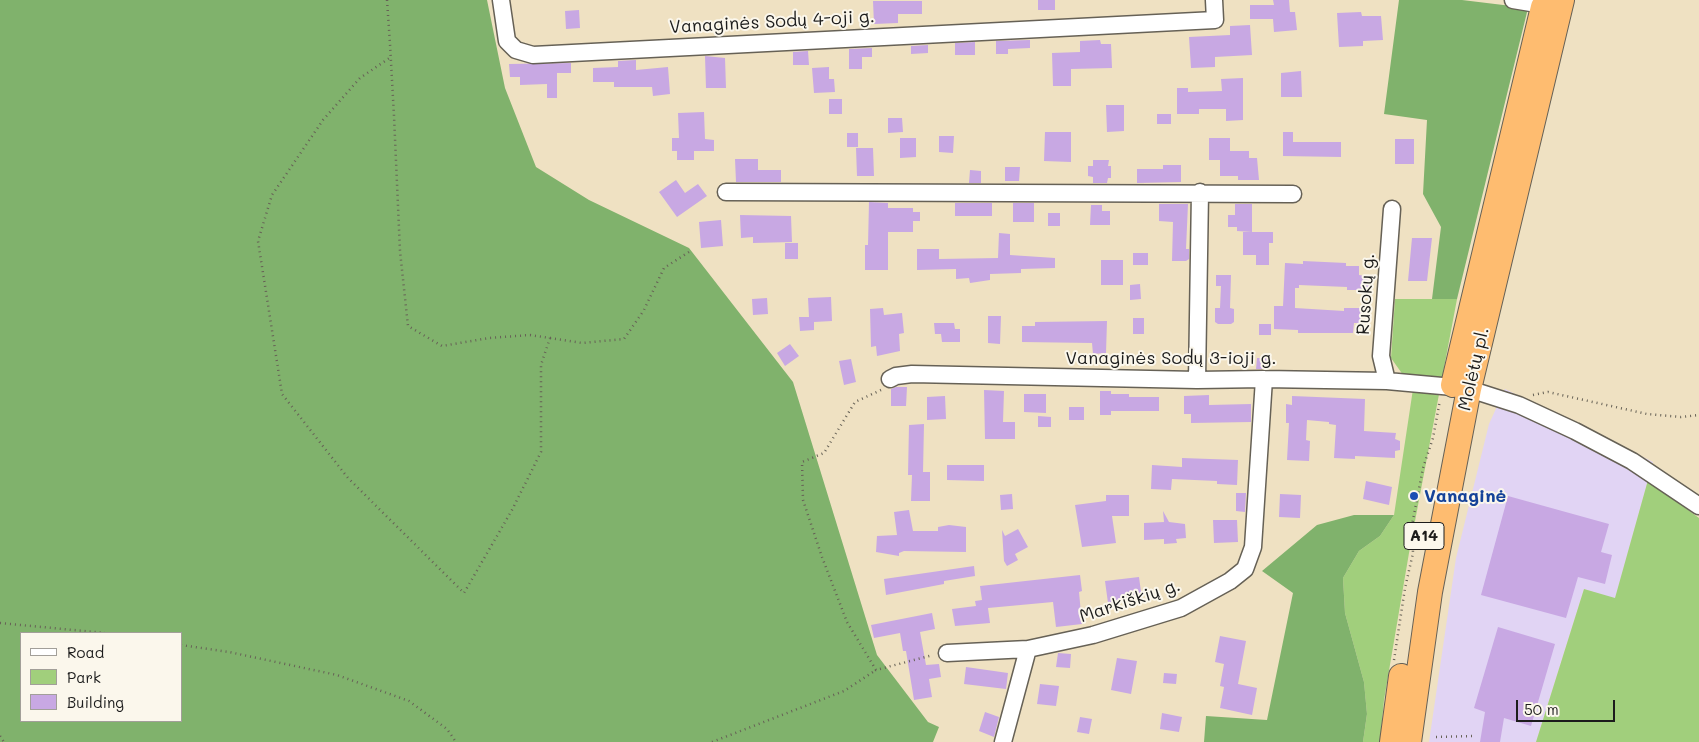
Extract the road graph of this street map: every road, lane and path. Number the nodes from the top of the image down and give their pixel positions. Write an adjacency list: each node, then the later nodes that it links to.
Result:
1 (387, 0): 6 (path)
2 (501, 0): 3 (street, Vanaginės Sodų 4-oji g.)
3 (1214, 0)
4 (1513, 0): 5 (street)
5 (1550, 2): 17 (highway, Molėtų pl. / A14)
6 (391, 57): 12 (path); 12 (path)
7 (726, 192): 8 (street)
8 (1200, 192): 9 (street); 14 (street)
9 (1293, 194)
10 (1392, 209): 15 (street, Rusokų g.)
11 (692, 250): 12 (path)
12 (550, 338)
13 (1264, 379): 14 (street, Vanaginės Sodų 3-ioji g.); 15 (street, Vanaginės Sodų 3-ioji g.); 24 (street, Markiškių g.)
14 (1197, 380): 16 (street, Vanaginės Sodų 3-ioji g.)
15 (1387, 381): 17 (street, Vanaginės Sodų 3-ioji g.)
16 (885, 385): 26 (path)
17 (1461, 388): 18 (street, Vanaginės Sodų 3-ioji g.); 34 (highway, Molėtų pl. / A14); 35 (highway, Molėtų pl. / A14)
18 (1519, 405): 19 (path); 20 (street, Vanaginės Sodų 3-ioji g.)
19 (1699, 415)
20 (1699, 506)
21 (0, 623): 22 (path)
22 (94, 632)
23 (182, 645): 31 (path)
24 (1028, 648): 25 (street, Markiškių g.); 33 (street)
25 (946, 653): 26 (path)
26 (876, 670): 32 (path)
27 (0, 736): 30 (path)
28 (1472, 736): 29 (path)
29 (1436, 737)
30 (4, 742)
31 (456, 742)
32 (712, 742)
33 (1003, 742)
34 (1392, 742)
35 (1409, 742)

